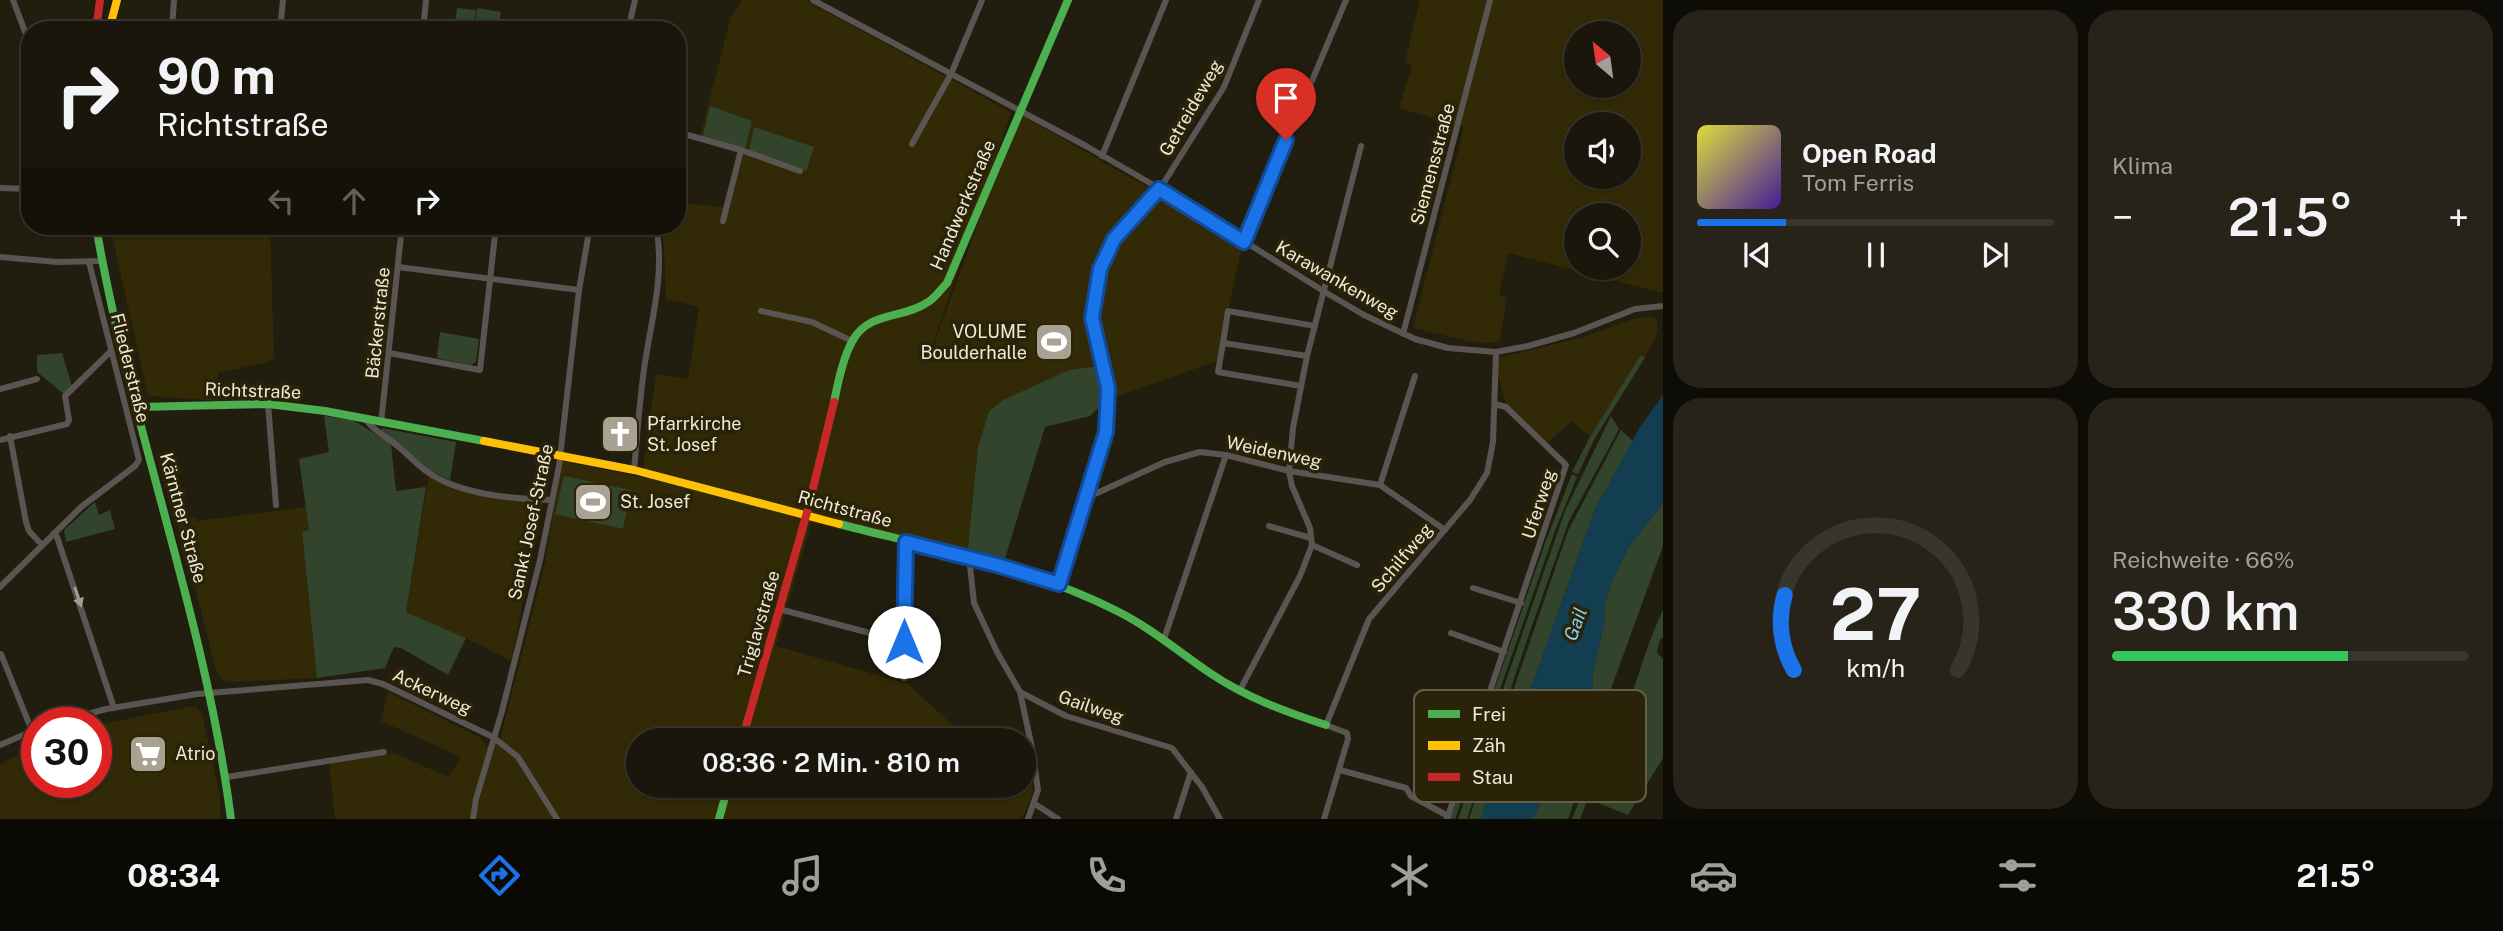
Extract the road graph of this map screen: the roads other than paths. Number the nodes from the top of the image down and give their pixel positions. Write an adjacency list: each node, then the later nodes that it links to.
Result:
1 (13, 0): 15 (street)
2 (100, 0): 16 (street)
3 (117, 0): 17 (street)
4 (174, 0): 18 (street)
5 (283, 0): 19 (street)
6 (426, 0): 20 (street)
7 (635, 0): 21 (street)
8 (813, 0): 22 (street, Karawankenweg)
9 (982, 0): 22 (street)
10 (1068, 0): 23 (street, Handwerkstraße)
11 (1166, 0): 28 (street)
12 (1259, 0): 32 (street, Getreideweg)
13 (1346, 0): 39 (street)
14 (1490, 0): 50 (street, Siemensstraße)
15 (21, 21)
16 (97, 21)
17 (111, 21)
18 (173, 21)
19 (281, 21)
20 (424, 21)
21 (630, 21)
22 (951, 74): 23 (street, Karawankenweg); 25 (street)
23 (1020, 111): 28 (street, Karawankenweg); 51 (street, Handwerkstraße)
24 (686, 135): 27 (street)
25 (912, 144)
26 (1361, 146): 46 (street)
27 (741, 150): 29 (street); 33 (street)
28 (1102, 156): 32 (street, Karawankenweg)
29 (800, 171)
30 (0, 188): 31 (street)
31 (21, 189)
32 (1159, 189): 39 (street, Karawankenweg); 73 (street, Getreideweg)
33 (723, 220)
34 (98, 235): 41 (street, Kärntner Straße)
35 (401, 235): 43 (street, Bäckerstraße)
36 (495, 235): 44 (street)
37 (588, 235): 45 (street, Sankt Josef-Straße)
38 (658, 235): 70 (street)
39 (1244, 242): 46 (street, Karawankenweg)
40 (0, 257): 42 (street)
41 (102, 261): 42 (street); 63 (street, Kärntner Straße)
42 (89, 262): 53 (street, Fliederstraße)
43 (398, 267): 44 (street); 55 (street, Bäckerstraße)
44 (490, 277): 45 (street); 55 (street)
45 (579, 290): 69 (street, Sankt Josef-Straße)
46 (1325, 292): 49 (street); 50 (street, Karawankenweg)
47 (1663, 306): 54 (street, Karawankenweg)
48 (761, 312): 51 (street)
49 (1315, 326): 52 (street); 56 (street)
50 (1403, 334): 54 (street, Karawankenweg)
51 (852, 341): 76 (street)
52 (1223, 343): 56 (street); 59 (street)
53 (111, 351): 66 (street); 79 (street, Fliederstraße)
54 (1496, 352): 62 (street, Schilfweg)
55 (389, 353): 65 (street, Bäckerstraße)
56 (1307, 356): 59 (street)
57 (1415, 376): 72 (street)
58 (37, 379): 60 (street)
59 (1301, 386): 71 (street)
60 (0, 389)
61 (268, 404): 63 (street, Richtstraße); 64 (street, Richtstraße); 75 (street)
62 (1495, 404): 78 (street, Schilfweg); 88 (street, Uferweg)
63 (139, 407): 99 (street, Kärntner Straße)
64 (366, 420): 65 (street, Richtstraße); 74 (street, Richtstraße)
65 (381, 423): 69 (street, Richtstraße)
66 (10, 436): 67 (street); 82 (street)
67 (0, 440)
68 (1226, 455): 71 (street, Weidenweg); 73 (street, Weidenweg); 91 (street)
69 (560, 457): 70 (street, Richtstraße); 74 (street, Sankt Josef-Straße)
70 (634, 470): 76 (street, Richtstraße)
71 (1289, 471): 72 (street, Weidenweg); 81 (street)
72 (1380, 485): 78 (street, Weidenweg)
73 (1086, 498): 85 (street, Getreideweg)
74 (551, 500): 105 (street, Sankt Josef-Straße)
75 (276, 505)
76 (806, 516): 80 (street, Richtstraße); 89 (street, Triglavstraße)
77 (1269, 526): 81 (street)
78 (1445, 530): 102 (street, Schilfweg)
79 (54, 533): 82 (street, Fliederstraße); 101 (street, one-way to 101)
80 (906, 542): 83 (street, Richtstraße); 92 (street)
81 (1311, 542): 84 (street); 98 (street)
82 (42, 545): 86 (street, Fliederstraße)
83 (971, 558): 85 (street, Richtstraße); 97 (street)
84 (1357, 565)
85 (1059, 584): 91 (street, Richtstraße)
86 (0, 587)
87 (1473, 588): 88 (street)
88 (1521, 603): 93 (street, Uferweg)
89 (779, 609): 92 (street); 103 (street, Triglavstraße)
90 (1451, 633): 93 (street)
91 (1164, 639): 98 (street, Richtstraße)
92 (904, 642): 95 (street)
93 (1504, 652): 96 (street, Uferweg)
94 (1, 654): 100 (street)
95 (904, 678)
96 (1491, 690)
97 (1020, 691): 109 (street, Gailweg); 114 (street)
98 (1240, 691): 102 (street, Richtstraße)
99 (210, 692): 101 (street, Ackerweg); 105 (street, Ackerweg); 110 (street, Kärntner Straße)
100 (24, 707)
101 (114, 708)
102 (1326, 724): 108 (street)
103 (745, 728)
104 (21, 736): 106 (street)
105 (493, 737): 117 (street, Sankt Josef-Straße); 118 (street, Ackerweg)
106 (0, 745)
107 (384, 752): 110 (street)
108 (1340, 770): 112 (street); 124 (street)
109 (1191, 772): 122 (street); 123 (street, Gailweg)
110 (227, 777): 116 (street, Kärntner Straße)
111 (725, 798): 119 (street)
112 (1414, 798)
113 (1421, 802): 115 (street)
114 (1035, 804): 120 (street); 121 (street)
115 (1447, 818)
116 (231, 819)
117 (473, 819)
118 (557, 819)
119 (719, 819)
120 (1028, 819)
121 (1058, 819)
122 (1176, 819)
123 (1220, 819)
124 (1324, 819)

